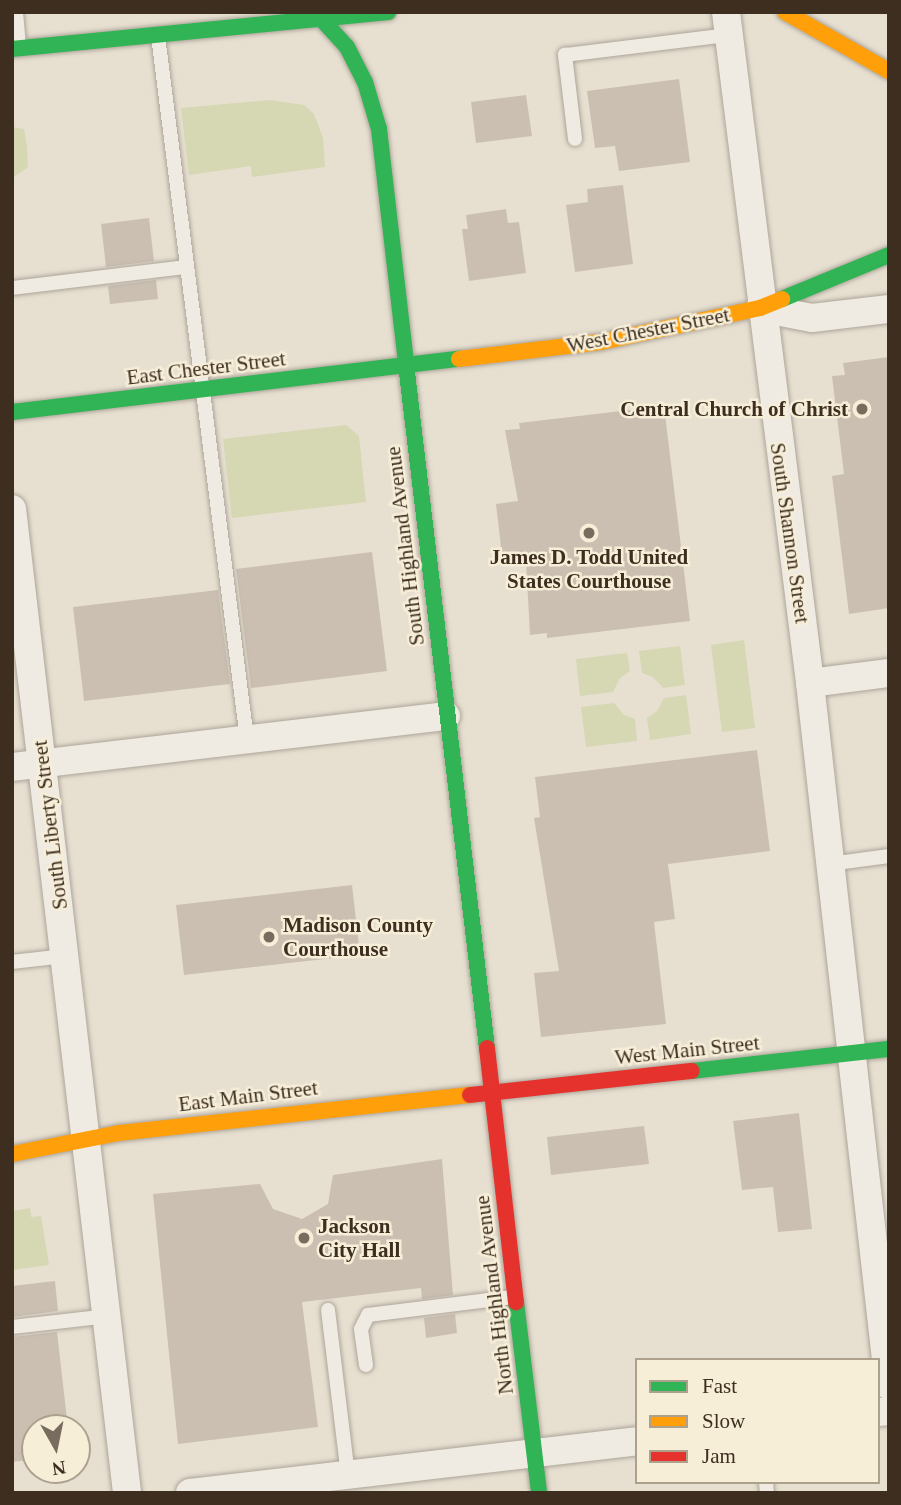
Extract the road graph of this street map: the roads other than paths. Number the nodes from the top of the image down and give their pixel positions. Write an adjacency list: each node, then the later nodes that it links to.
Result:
1 (16, 12): 7 (lane)
2 (388, 12): 4 (main road)
3 (785, 12): 8 (main road)
4 (318, 16): 6 (main road); 15 (main road, South Highland Avenue)
5 (727, 23): 9 (lane); 13 (street, South Shannon Street)
6 (157, 34): 7 (main road); 11 (lane)
7 (16, 49)
8 (889, 71)
9 (575, 139)
10 (889, 255): 13 (main road)
11 (186, 267): 12 (lane); 16 (lane)
12 (12, 288)
13 (760, 308): 14 (street, West Chester Street); 15 (main road, West Chester Street); 20 (street, South Shannon Street)
14 (889, 309)
15 (406, 364): 16 (main road, East Chester Street); 21 (main road, South Highland Avenue)
16 (201, 390): 17 (main road, East Chester Street); 22 (lane)
17 (12, 412)
18 (12, 509): 23 (street, South Liberty Street)
19 (889, 673): 20 (street)
20 (810, 683): 26 (street, South Shannon Street)
21 (446, 716): 22 (street); 31 (main road, South Highland Avenue)
22 (247, 740): 23 (street)
23 (42, 764): 24 (street); 27 (street, South Liberty Street)
24 (12, 767)
25 (889, 856): 26 (lane)
26 (830, 864): 30 (street, South Shannon Street)
27 (65, 956): 28 (lane); 32 (street, South Liberty Street)
28 (12, 962)
29 (889, 1049): 30 (main road, West Main Street)
30 (851, 1054): 31 (main road, West Main Street); 39 (street, South Shannon Street)
31 (490, 1092): 32 (main road, East Main Street); 34 (main road, North Highland Avenue)
32 (89, 1140): 33 (main road, East Main Street); 36 (street, South Liberty Street)
33 (12, 1154)
34 (515, 1297): 38 (lane); 41 (main road, North Highland Avenue)
35 (328, 1310): 42 (lane)
36 (108, 1316): 37 (lane); 43 (street, South Liberty Street)
37 (12, 1327)
38 (366, 1365)
39 (889, 1386)
40 (635, 1441): 41 (street)
41 (534, 1454): 42 (street); 45 (main road, North Highland Avenue)
42 (339, 1482): 44 (street)
43 (127, 1493)
44 (190, 1493)
45 (539, 1493)

